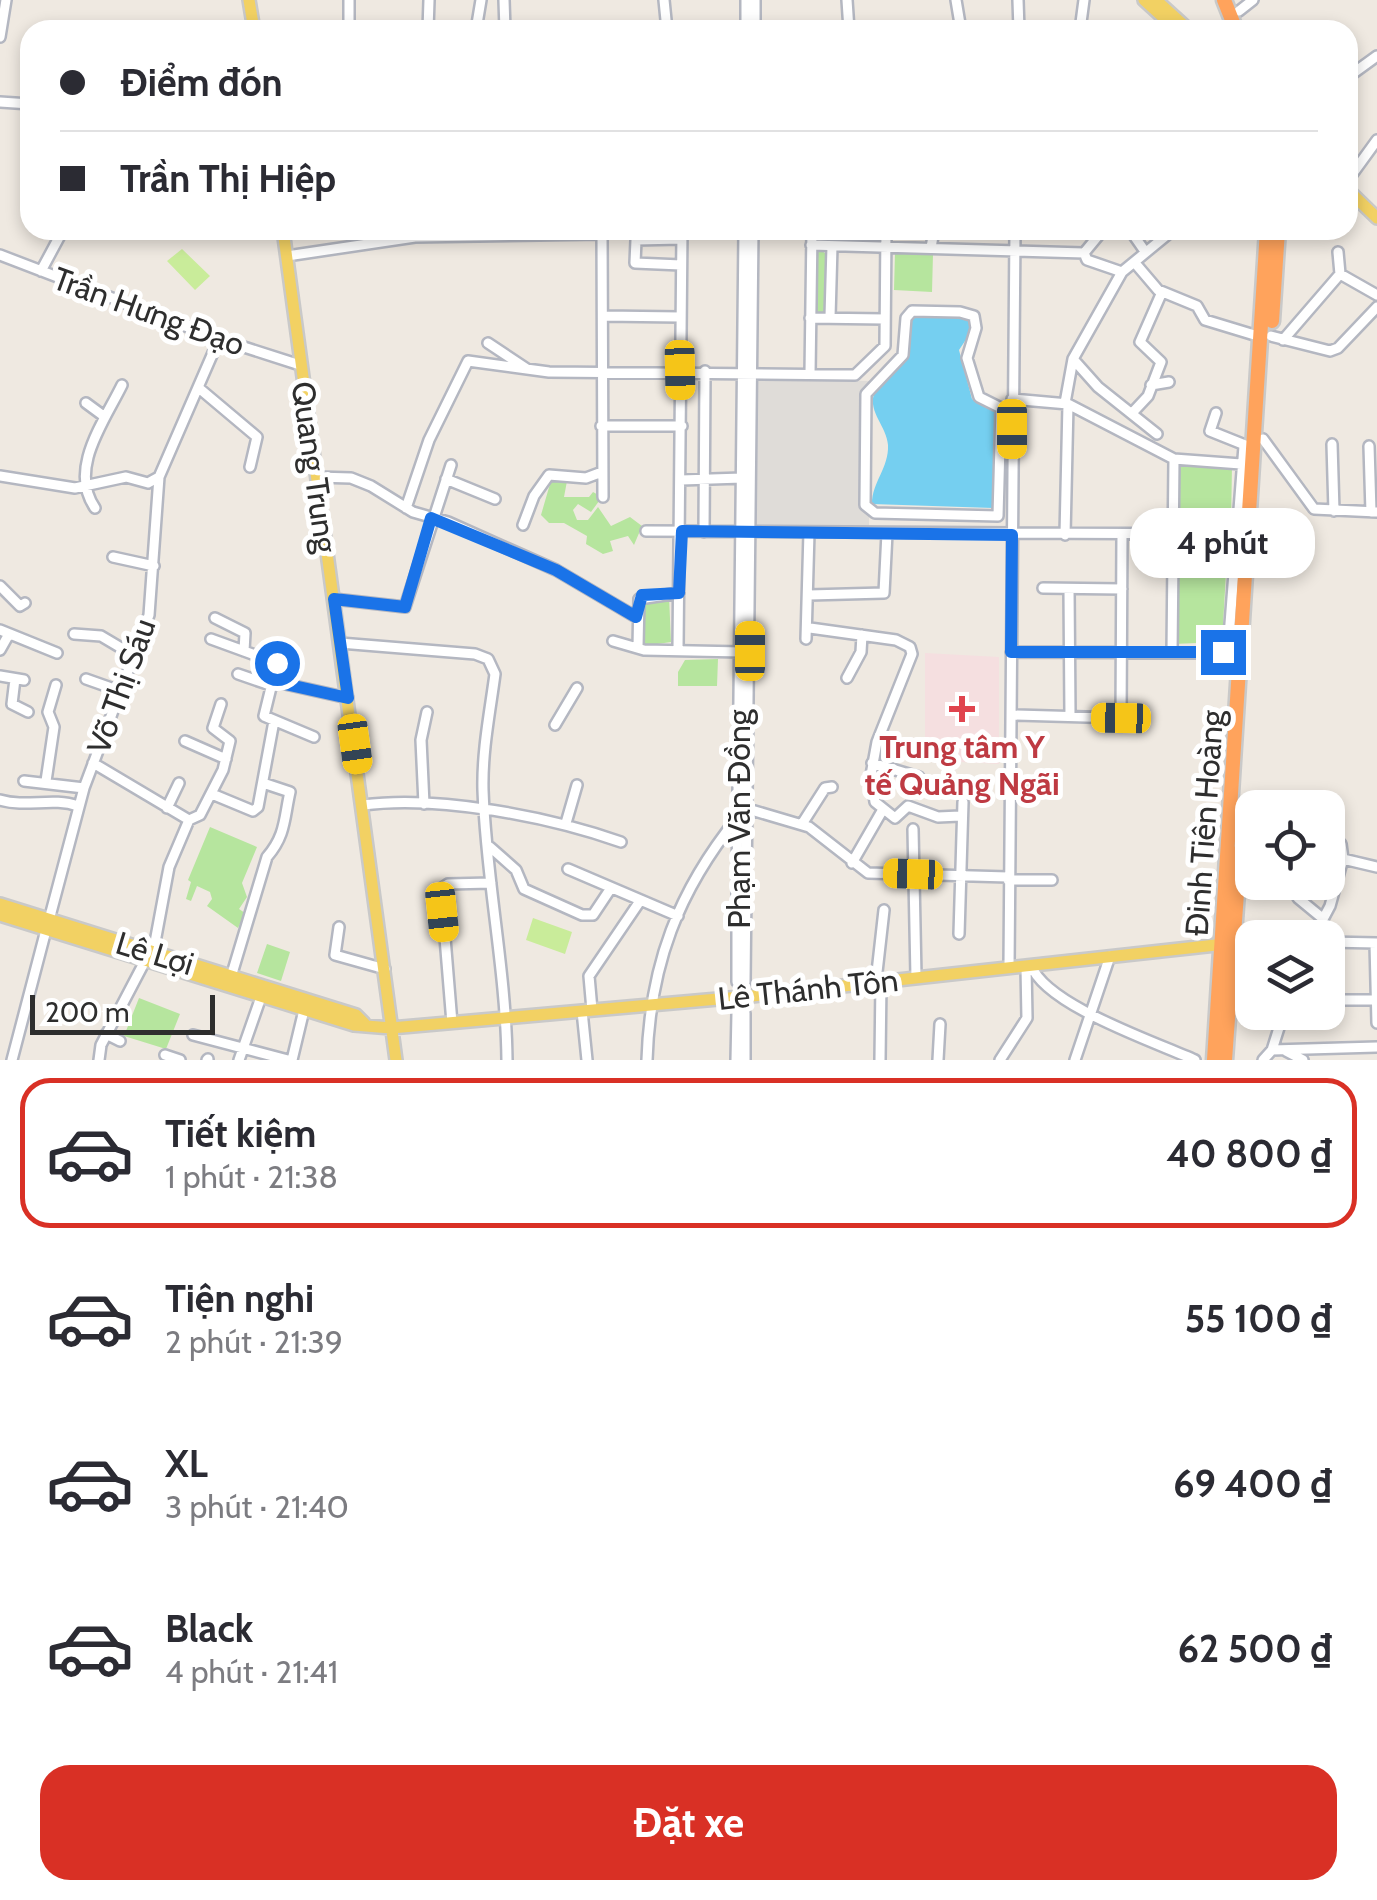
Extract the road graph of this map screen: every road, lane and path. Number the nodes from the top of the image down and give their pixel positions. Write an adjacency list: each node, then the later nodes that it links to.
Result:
1 (6, 0): 8 (street)
2 (1144, 0): 5 (main road)
3 (1156, 0): 6 (main road)
4 (1253, 0): 7 (street)
5 (1166, 20)
6 (1178, 20)
7 (1238, 20)
8 (0, 38)
9 (1377, 140): 10 (street)
10 (1358, 166)
11 (1358, 200): 12 (main road)
12 (1377, 218)
13 (58, 240): 43 (street)
14 (285, 240): 40 (main road, Quang Trung)
15 (380, 240): 40 (street)
16 (602, 240): 50 (street)
17 (636, 240): 42 (street)
18 (682, 240): 42 (street)
19 (746, 240): 35 (street, Phạm Văn Đồng)
20 (751, 240): 35 (street, Phạm Văn Đồng)
21 (811, 240): 30 (street)
22 (886, 240): 32 (street)
23 (932, 240): 33 (street)
24 (1015, 240): 36 (street)
25 (1095, 240): 38 (street)
26 (1137, 240): 34 (street)
27 (1158, 240): 34 (street)
28 (1268, 240): 55 (highway, Đinh Tiên Hoàng)
29 (1277, 240): 55 (highway, Đinh Tiên Hoàng)
30 (811, 245): 31 (street); 53 (street)
31 (832, 246): 32 (street); 52 (street)
32 (886, 247): 33 (street); 54 (street)
33 (931, 248): 36 (street)
34 (1144, 250): 41 (street)
35 (748, 251): 64 (street, Phạm Văn Đồng)
36 (1014, 251): 38 (street); 70 (street)
37 (1338, 252): 45 (street)
38 (1084, 253): 44 (street)
39 (0, 255): 43 (street, Trần Hưng Đạo)
40 (287, 256): 59 (main road, Quang Trung)
41 (1135, 263): 44 (street); 46 (street)
42 (681, 265): 51 (street)
43 (41, 271): 56 (street, Trần Hưng Đạo)
44 (1122, 272): 58 (street)
45 (1340, 274): 47 (street); 55 (street)
46 (1162, 292): 55 (street); 68 (street)
47 (1377, 295)
48 (1377, 307): 55 (street)
49 (912, 311): 49 (street)
50 (603, 316): 51 (street); 60 (street)
51 (680, 317): 61 (street)
52 (830, 317): 53 (street); 54 (street)
53 (810, 318): 65 (street)
54 (885, 319): 65 (street)
55 (1272, 338): 80 (highway, Đinh Tiên Hoàng)
56 (219, 339): 59 (street, Trần Hưng Đạo); 69 (street, Võ Thị Sáu)
57 (488, 343): 62 (street)
58 (1073, 359): 72 (street); 73 (street)
59 (300, 365): 88 (main road, Quang Trung)
60 (602, 370): 61 (street); 62 (street); 76 (street)
61 (680, 370): 63 (street); 77 (street)
62 (530, 371): 98 (street)
63 (705, 371): 64 (street); 92 (street)
64 (747, 372): 65 (street); 90 (street, Phạm Văn Đồng); 107 (street, Phạm Văn Đồng)
65 (810, 374)
66 (1169, 382): 68 (street)
67 (122, 385): 75 (street)
68 (1151, 385): 73 (street)
69 (200, 390): 85 (street); 89 (street, Võ Thị Sáu)
70 (1012, 399): 72 (street); 112 (street)
71 (86, 403): 75 (street)
72 (1067, 403): 82 (street); 113 (street)
73 (1132, 412): 78 (street)
74 (1216, 413): 80 (street)
75 (105, 417): 94 (street)
76 (601, 426): 77 (street); 86 (street)
77 (682, 426): 93 (street)
78 (1157, 434)
79 (1332, 444): 99 (street)
80 (1253, 445): 83 (street); 99 (street); 175 (highway, Đinh Tiên Hoàng); 219 (highway, Đinh Tiên Hoàng)
81 (1369, 446): 100 (street)
82 (1174, 459): 83 (street); 110 (street)
83 (1241, 464): 111 (street)
84 (451, 465): 91 (street)
85 (250, 467)
86 (602, 472): 95 (street); 102 (street)
87 (0, 476): 94 (street)
88 (317, 476): 98 (street); 122 (main road, Quang Trung)
89 (159, 477): 94 (street); 115 (street, Võ Thị Sáu)
90 (742, 478): 92 (street); 107 (street, Phạm Văn Đồng)
91 (446, 479): 96 (street); 101 (street)
92 (704, 479): 93 (street); 105 (street)
93 (682, 480): 104 (street)
94 (83, 486): 97 (street)
95 (603, 497)
96 (495, 499)
97 (95, 508)
98 (406, 508): 101 (street)
99 (1334, 511): 100 (street)
100 (1374, 512)
101 (431, 518): 122 (street); 124 (street)
102 (524, 525)
103 (646, 531): 104 (street)
104 (682, 531): 105 (street); 120 (street)
105 (704, 532): 107 (street)
106 (809, 532): 107 (street); 108 (street); 121 (street)
107 (745, 533): 138 (street, Phạm Văn Đồng)
108 (887, 533): 112 (street); 121 (street)
109 (1122, 534): 110 (street); 113 (street); 119 (street)
110 (1174, 534): 111 (street); 141 (street)
111 (1237, 534): 141 (street)
112 (1012, 535): 113 (street); 139 (street)
113 (1065, 535)
114 (113, 557): 115 (street)
115 (154, 566): 144 (street, Võ Thị Sáu)
116 (0, 586): 123 (street)
117 (1043, 588): 118 (street)
118 (1070, 588): 119 (street); 140 (street)
119 (1122, 589): 143 (street)
120 (679, 593): 124 (street); 135 (street)
121 (809, 595): 126 (street)
122 (334, 599): 133 (main road, Quang Trung)
123 (25, 603)
124 (636, 617): 134 (street)
125 (215, 618): 137 (street)
126 (810, 628): 129 (street); 130 (street)
127 (4, 632): 136 (street); 142 (street)
128 (74, 634): 144 (street)
129 (862, 635): 147 (street); 165 (street)
130 (806, 639)
131 (210, 640): 137 (street)
132 (614, 641): 134 (street)
133 (340, 643): 153 (main road, Quang Trung); 186 (street)
134 (638, 648): 135 (street)
135 (678, 649): 138 (street)
136 (0, 650)
137 (244, 651): 149 (street)
138 (744, 652): 166 (street, Phạm Văn Đồng)
139 (1011, 652): 140 (street); 157 (street)
140 (1070, 652): 143 (street); 158 (street)
141 (1172, 652): 143 (street)
142 (57, 653)
143 (1121, 654): 158 (street)
144 (133, 655): 152 (street, Võ Thị Sáu)
145 (238, 674): 149 (street)
146 (0, 676): 155 (street)
147 (847, 678)
148 (86, 679): 152 (street)
149 (274, 684): 153 (street); 159 (street)
150 (56, 686): 169 (street)
151 (577, 688): 160 (street)
152 (120, 691): 164 (street, Võ Thị Sáu)
153 (348, 698): 180 (main road, Quang Trung)
154 (221, 704): 163 (street)
155 (28, 712)
156 (428, 712): 179 (street)
157 (1013, 715): 158 (street); 201 (street)
158 (1070, 716)
159 (274, 722): 161 (street); 171 (street)
160 (555, 726)
161 (314, 737)
162 (185, 741): 163 (street)
163 (226, 759): 176 (street)
164 (94, 763): 174 (street, Võ Thị Sáu); 182 (street)
165 (872, 764): 167 (street); 185 (street)
166 (743, 769): 183 (street, Phạm Văn Đồng); 187 (street, Phạm Văn Đồng)
167 (919, 778)
168 (24, 781): 169 (street)
169 (46, 781): 174 (street)
170 (179, 783): 182 (street)
171 (266, 784): 176 (street); 228 (street)
172 (577, 786): 190 (street)
173 (832, 787): 191 (street)
174 (84, 788): 181 (street, Võ Thị Sáu)
175 (1247, 790)
176 (212, 794): 189 (street)
177 (0, 800): 181 (street)
178 (963, 802): 188 (street)
179 (424, 804): 180 (street); 186 (street)
180 (363, 805): 227 (main road, Quang Trung)
181 (78, 806): 216 (street, Võ Thị Sáu)
182 (166, 808): 189 (street)
183 (748, 809): 191 (street); 204 (street, Phạm Văn Đồng)
184 (823, 810): 191 (street)
185 (882, 810): 188 (street); 196 (street)
186 (484, 812): 190 (street); 194 (street)
187 (738, 816): 204 (street, Phạm Văn Đồng); 213 (street)
188 (960, 816): 200 (street)
189 (189, 820): 224 (street)
190 (566, 822): 193 (street)
191 (805, 825): 196 (street)
192 (914, 829): 199 (street)
193 (621, 842)
194 (489, 849): 203 (street); 205 (street)
195 (1345, 859): 197 (street)
196 (852, 863): 199 (street)
197 (1377, 867)
198 (568, 869): 205 (street)
199 (913, 874): 200 (street); 229 (street)
200 (958, 876): 201 (street); 218 (street)
201 (1008, 879): 202 (street); 226 (street)
202 (1052, 880)
203 (491, 883): 240 (street); 242 (street)
204 (742, 886): 231 (street, Phạm Văn Đồng)
205 (611, 888): 206 (street)
206 (640, 900): 213 (street); 238 (street)
207 (1236, 900): 219 (highway, Đinh Tiên Hoàng)
208 (1300, 900): 214 (street)
209 (1332, 900): 214 (street)
210 (0, 904): 216 (main road, Lê Lợi)
211 (884, 910): 230 (street)
212 (0, 915): 216 (main road, Lê Lợi)
213 (678, 916): 236 (street)
214 (1321, 917): 215 (street)
215 (1320, 920)
216 (48, 925): 224 (main road, Lê Lợi); 255 (street, Võ Thị Sáu)
217 (339, 927): 227 (street)
218 (959, 934)
219 (1230, 941): 220 (street); 223 (main road, Lê Thánh Tôn); 271 (highway, Đinh Tiên Hoàng); 272 (highway, Đinh Tiên Hoàng)
220 (1235, 941)
221 (1345, 942): 222 (street)
222 (1376, 943): 235 (street)
223 (1110, 956): 225 (main road, Lê Thánh Tôn); 239 (street)
224 (149, 957): 228 (main road, Lê Lợi); 232 (main road, Lê Lợi); 247 (street)
225 (1028, 966): 226 (main road, Lê Thánh Tôn); 239 (street); 268 (street)
226 (1009, 967): 229 (main road, Lê Thánh Tôn)
227 (384, 969): 245 (main road, Quang Trung)
228 (231, 977): 233 (main road, Lê Lợi)
229 (916, 977): 230 (main road, Lê Thánh Tôn)
230 (878, 981): 231 (main road, Lê Thánh Tôn); 266 (street)
231 (741, 997): 236 (main road, Lê Thánh Tôn); 264 (street, Phạm Văn Đồng); 265 (street, Phạm Văn Đồng)
232 (261, 998): 233 (main road, Lê Lợi); 251 (street)
233 (281, 998): 237 (main road, Lê Lợi); 241 (main road, Lê Lợi)
234 (1345, 1000): 235 (street)
235 (1377, 1000): 243 (street)
236 (648, 1005): 238 (main road, Lê Thánh Tôn); 263 (street)
237 (304, 1010): 241 (main road, Lê Lợi); 259 (street)
238 (587, 1010): 240 (main road, Lê Thánh Tôn); 262 (street)
239 (1090, 1013): 269 (street); 270 (street)
240 (506, 1019): 242 (main road, Lê Thánh Tôn); 261 (street)
241 (364, 1022): 245 (main road, Lê Lợi)
242 (452, 1023): 245 (main road, Lê Thánh Tôn)
243 (1377, 1023)
244 (940, 1024): 267 (street)
245 (392, 1028): 260 (main road, Quang Trung)
246 (1281, 1030): 253 (street)
247 (106, 1034): 249 (street); 256 (street)
248 (194, 1035): 251 (street)
249 (120, 1040)
250 (1377, 1047): 252 (street)
251 (242, 1048): 258 (street); 259 (street)
252 (1320, 1049): 253 (street); 275 (street)
253 (1278, 1050): 273 (street); 274 (street)
254 (165, 1056): 257 (street)
255 (12, 1060)
256 (99, 1060)
257 (180, 1060)
258 (238, 1060)
259 (290, 1060)
260 (396, 1060)
261 (507, 1060)
262 (586, 1060)
263 (647, 1060)
264 (736, 1060)
265 (744, 1060)
266 (880, 1060)
267 (938, 1060)
268 (1000, 1060)
269 (1075, 1060)
270 (1195, 1060)
271 (1214, 1060)
272 (1224, 1060)
273 (1262, 1060)
274 (1303, 1060)
275 (1314, 1060)

